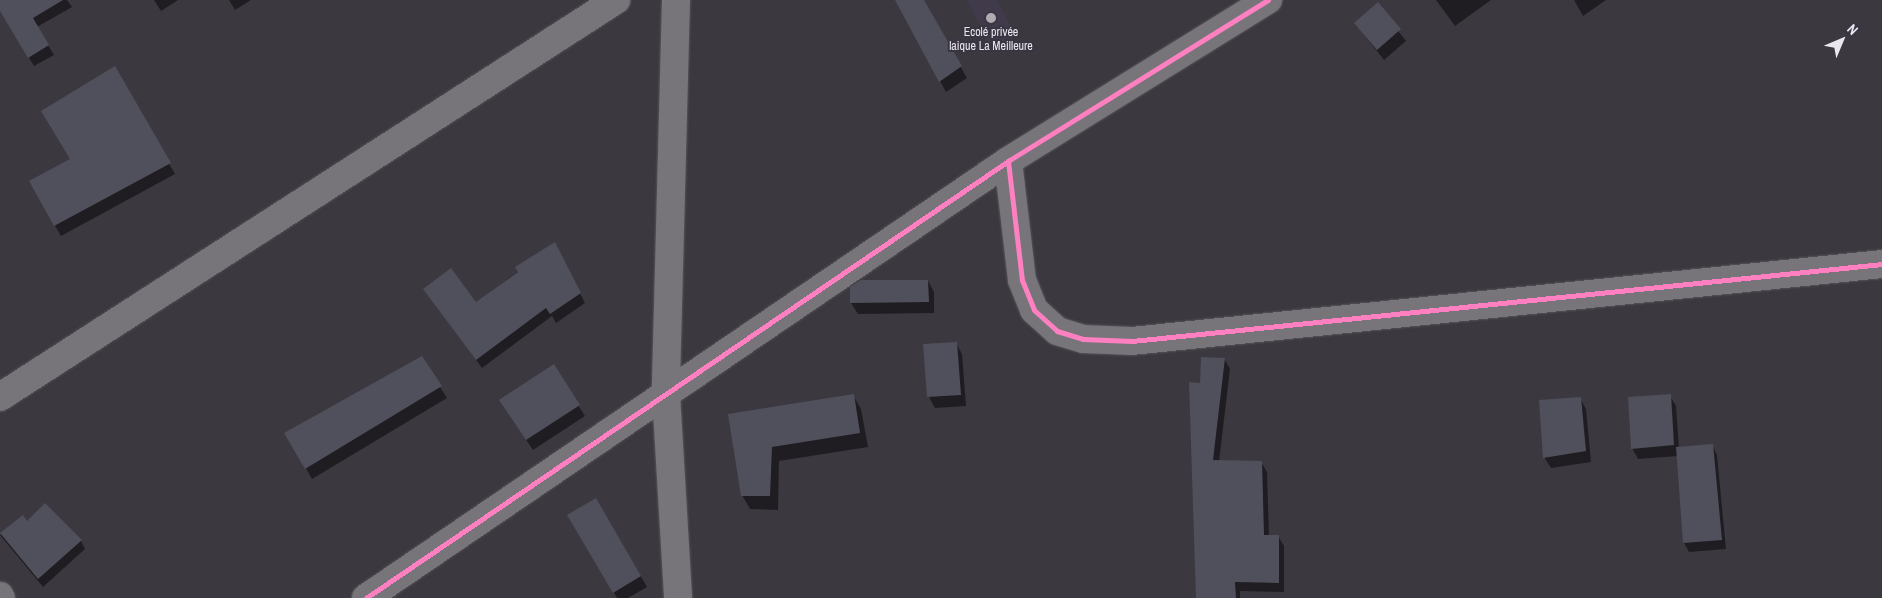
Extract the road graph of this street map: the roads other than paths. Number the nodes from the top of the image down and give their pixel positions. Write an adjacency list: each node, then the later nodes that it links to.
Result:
1 (616, 0): 7 (street)
2 (676, 0): 6 (street)
3 (1268, 0): 4 (street)
4 (1008, 161): 5 (street); 6 (street)
5 (1882, 264)
6 (666, 394): 8 (street); 9 (street)
7 (0, 397)
8 (366, 598)
9 (678, 598)

